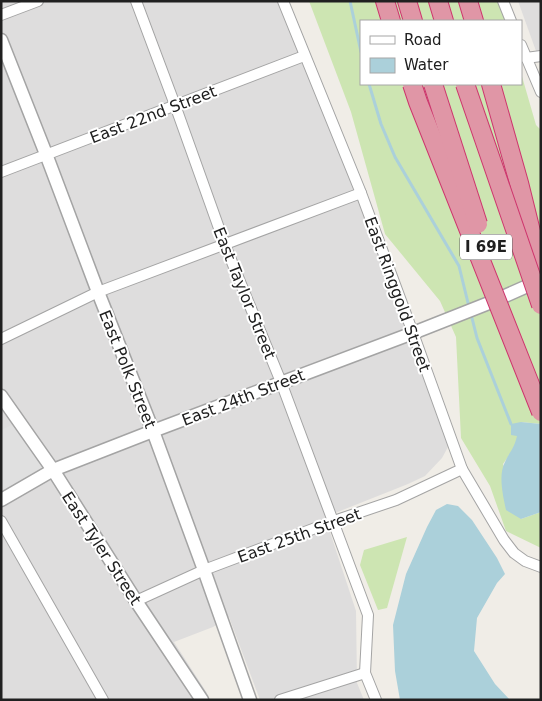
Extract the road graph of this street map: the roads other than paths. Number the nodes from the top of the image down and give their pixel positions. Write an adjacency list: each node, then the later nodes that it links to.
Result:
1 (38, 1): 9 (street)
2 (136, 1): 25 (street, East Taylor Street)
3 (282, 1): 17 (street, East Ringgold Street)
4 (385, 1): 10 (highway)
5 (407, 1): 11 (highway)
6 (438, 1): 12 (highway)
7 (468, 1): 13 (highway)
8 (503, 1): 14 (street)
9 (1, 16)
10 (391, 20)
11 (413, 20)
12 (444, 20)
13 (474, 20)
14 (511, 20)
15 (1, 40): 26 (street, East Polk Street)
16 (522, 48): 19 (street)
17 (304, 56): 25 (street, East 22nd Street); 28 (street, East Ringgold Street)
18 (541, 56): 19 (street)
19 (526, 58): 24 (street)
20 (412, 85): 38 (highway, bridge)
21 (433, 85): 38 (highway, I 69E, bridge)
22 (465, 85): 33 (highway, I 69E, bridge)
23 (491, 85): 30 (highway)
24 (541, 92)
25 (175, 105): 26 (street, East 22nd Street); 29 (street, East Taylor Street)
26 (46, 154): 27 (street, East 22nd Street); 32 (street, East Polk Street)
27 (1, 172)
28 (361, 194): 29 (street); 34 (street, East Ringgold Street)
29 (225, 245): 32 (street); 36 (street, East Taylor Street)
30 (541, 272)
31 (541, 280): 34 (street, East 24th Street)
32 (98, 292): 35 (street); 39 (street, East Polk Street)
33 (541, 306)
34 (413, 333): 36 (street, East 24th Street); 40 (street, East Ringgold Street)
35 (1, 339)
36 (281, 382): 39 (street, East 24th Street); 44 (street, East Taylor Street)
37 (1, 396): 41 (street, East Tyler Street)
38 (541, 411)
39 (153, 431): 41 (street, East 24th Street); 46 (street, East Polk Street)
40 (462, 469): 44 (street, East 25th Street); 45 (street, East Ringgold Street)
41 (53, 470): 42 (street, East 24th Street); 47 (street, East Tyler Street)
42 (1, 500)
43 (1, 521): 49 (street)
44 (334, 521): 46 (street, East 25th Street); 48 (street, East Taylor Street)
45 (541, 566)
46 (204, 570): 47 (street, East 25th Street); 51 (street, East Polk Street)
47 (136, 601): 50 (street, East Tyler Street)
48 (365, 673): 52 (street); 53 (street, East Taylor Street)
49 (103, 700)
50 (202, 700)
51 (250, 700)
52 (280, 700)
53 (376, 700)

